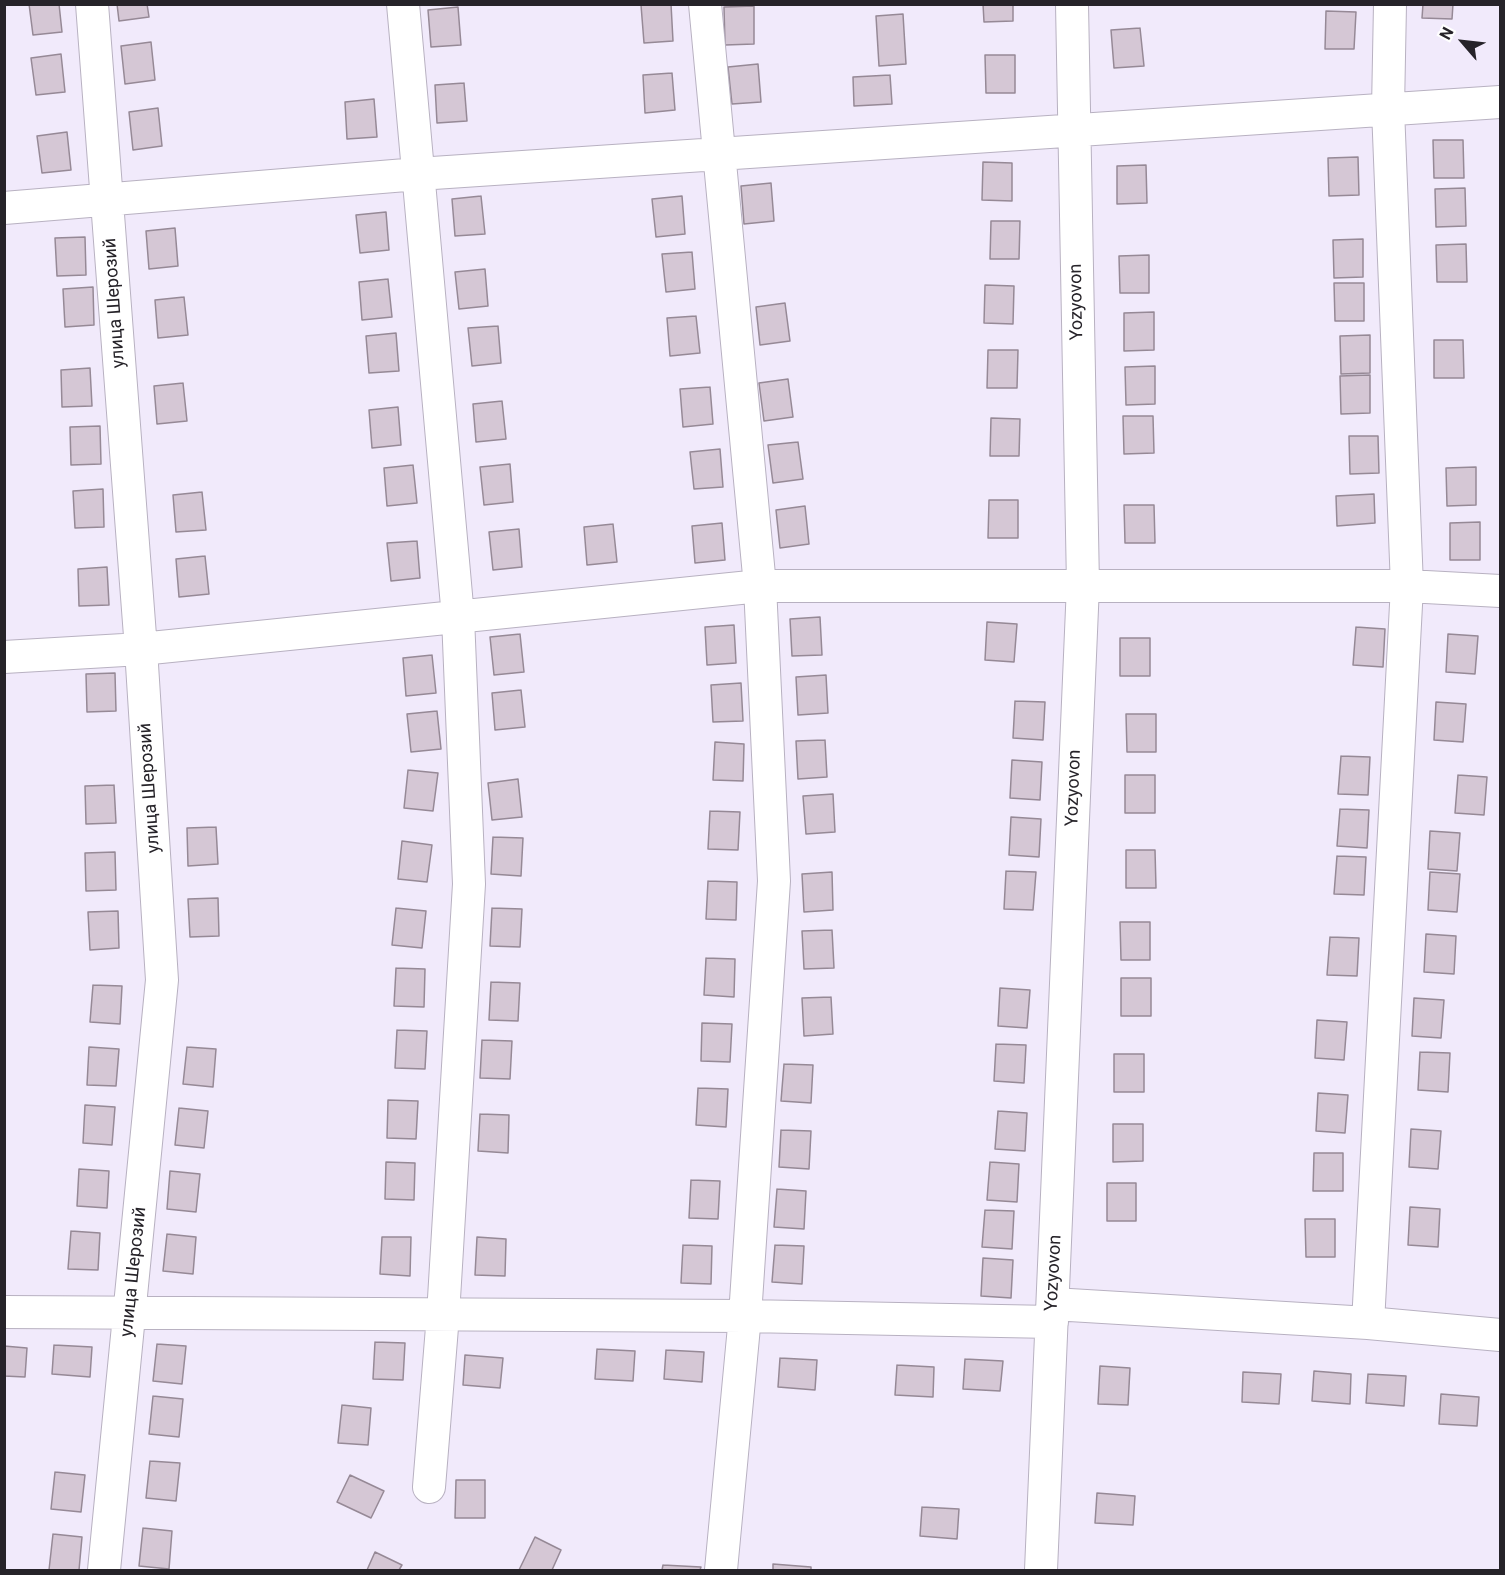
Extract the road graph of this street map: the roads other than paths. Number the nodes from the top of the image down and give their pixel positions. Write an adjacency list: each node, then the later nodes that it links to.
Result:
1 (92, 4): 11 (street, улица Шерозий)
2 (403, 4): 10 (street)
3 (705, 4): 9 (street)
4 (1072, 4): 8 (street, Yozyovon)
5 (1390, 4): 7 (street)
6 (1500, 102): 7 (street)
7 (1388, 109): 8 (street); 15 (street)
8 (1074, 129): 9 (street); 13 (street, Yozyovon)
9 (718, 153): 10 (street); 14 (street)
10 (418, 174): 11 (street); 17 (street)
11 (107, 200): 12 (street); 18 (street, улица Шерозий)
12 (4, 208)
13 (1083, 585): 14 (street); 15 (street); 21 (street, Yozyovon)
14 (760, 586): 17 (street); 24 (street)
15 (1407, 586): 16 (street); 25 (street)
16 (1500, 591)
17 (458, 617): 18 (street); 23 (street)
18 (141, 649): 19 (street); 22 (street, улица Шерозий)
19 (4, 657)
20 (4, 1312): 22 (street)
21 (1052, 1313): 24 (street); 25 (street); 30 (street, Yozyovon)
22 (130, 1314): 23 (street); 28 (street, улица Шерозий)
23 (443, 1315): 24 (street); 27 (street)
24 (745, 1316): 29 (street)
25 (1368, 1323): 26 (street)
26 (1500, 1335)
27 (429, 1487)
28 (104, 1570)
29 (721, 1570)
30 (1041, 1570)

